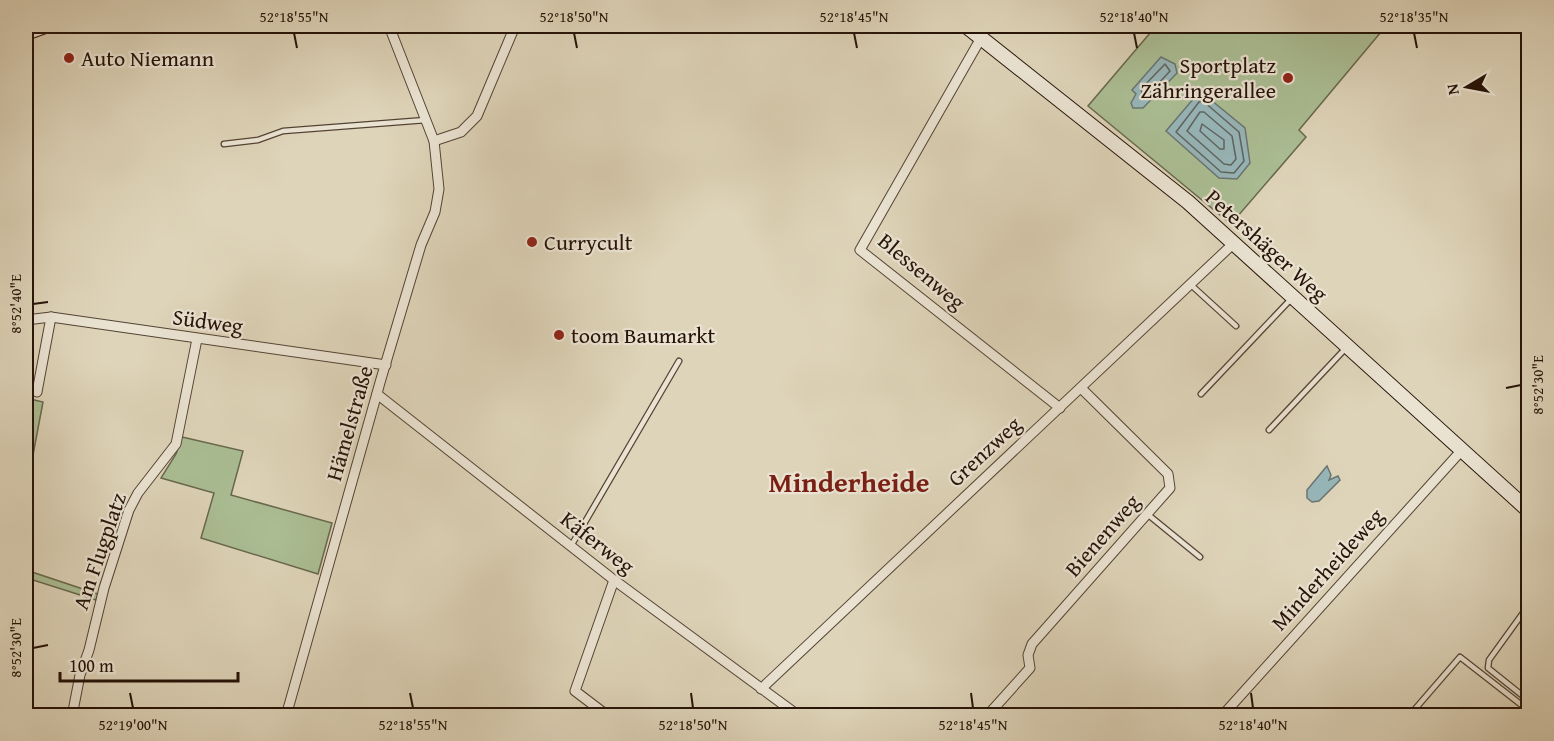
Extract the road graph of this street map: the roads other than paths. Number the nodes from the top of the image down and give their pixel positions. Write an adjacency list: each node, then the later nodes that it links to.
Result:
1 (45, 26): 5 (street)
2 (389, 26): 7 (street, Hämelstraße)
3 (515, 26): 8 (street)
4 (966, 26): 6 (street, Petershäger Weg)
5 (26, 33)
6 (981, 38): 10 (street, Petershäger Weg); 24 (street, Blessenweg)
7 (426, 120): 8 (street, Hämelstraße); 9 (lane)
8 (434, 141): 19 (street, Hämelstraße)
9 (224, 144)
10 (1234, 243): 11 (street, Grenzweg); 12 (street, Petershäger Weg)
11 (1190, 284): 15 (lane); 20 (street, Grenzweg)
12 (1294, 296): 17 (street, Petershäger Weg); 23 (lane)
13 (51, 317): 14 (street, Südweg); 16 (street, Südweg); 21 (street)
14 (26, 320)
15 (1236, 326)
16 (197, 339): 19 (street, Südweg); 36 (street, Am Flugplatz)
17 (1348, 346): 25 (lane); 26 (street, Petershäger Weg)
18 (679, 361): 29 (lane)
19 (386, 365): 22 (street, Hämelstraße)
20 (1081, 388): 24 (street, Grenzweg); 28 (street, Bienenweg)
21 (37, 392)
22 (377, 394): 29 (street, Käferweg); 37 (street, Hämelstraße)
23 (1201, 394)
24 (1060, 408): 33 (street, Grenzweg)
25 (1269, 430)
26 (1462, 450): 27 (street, Petershäger Weg); 41 (street, Minderheideweg)
27 (1528, 510)
28 (1146, 513): 30 (lane); 40 (street, Bienenweg)
29 (571, 546): 31 (street, Käferweg)
30 (1200, 557)
31 (614, 580): 33 (street, Käferweg); 38 (street)
32 (1528, 606): 34 (lane)
33 (761, 688): 39 (street, Käferweg)
34 (1528, 700)
35 (1528, 710): 42 (lane)
36 (72, 716)
37 (286, 716)
38 (608, 716)
39 (799, 716)
40 (987, 716)
41 (1222, 716)
42 (1409, 716)

